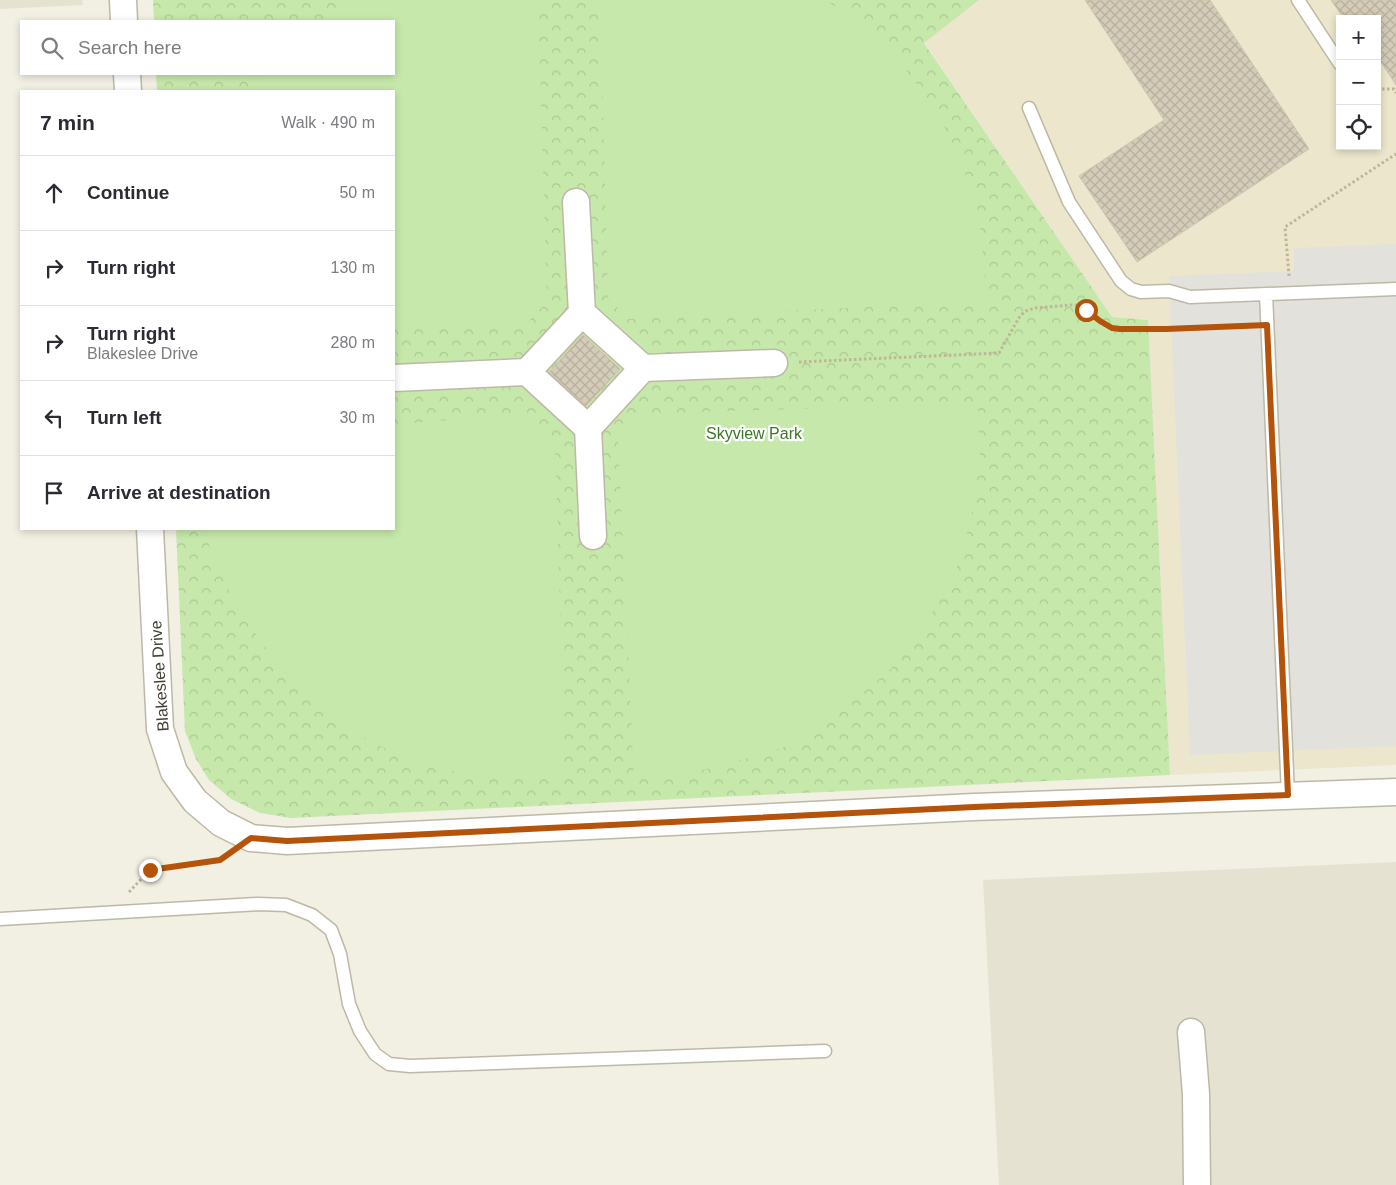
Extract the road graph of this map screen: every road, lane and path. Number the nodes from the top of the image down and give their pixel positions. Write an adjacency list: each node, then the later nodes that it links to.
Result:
1 (123, 0): 3 (street)
2 (1298, 0): 4 (lane)
3 (124, 20)
4 (1337, 60)
5 (127, 75): 7 (street)
6 (1381, 89): 8 (path)
7 (128, 90)
8 (1396, 93)
9 (1029, 108): 14 (lane)
10 (1396, 154): 13 (path)
11 (576, 202): 15 (street)
12 (1396, 289): 13 (lane)
13 (1290, 293): 14 (lane)
14 (1266, 294): 16 (lane)
15 (582, 313): 18 (street); 19 (street)
16 (1267, 325): 17 (path); 25 (lane)
17 (774, 362): 18 (street)
18 (643, 368): 21 (street)
19 (527, 372): 20 (street); 21 (street)
20 (395, 378)
21 (588, 428): 23 (street)
22 (150, 530): 26 (street, Blakeslee Drive)
23 (593, 536)
24 (1396, 792): 25 (street, Blakeslee Drive)
25 (1288, 795): 26 (street, Blakeslee Drive)
26 (251, 838): 27 (path)
27 (114, 913): 28 (lane); 30 (lane)
28 (0, 919)
29 (1191, 1032): 31 (street)
30 (825, 1051)
31 (1197, 1185)

